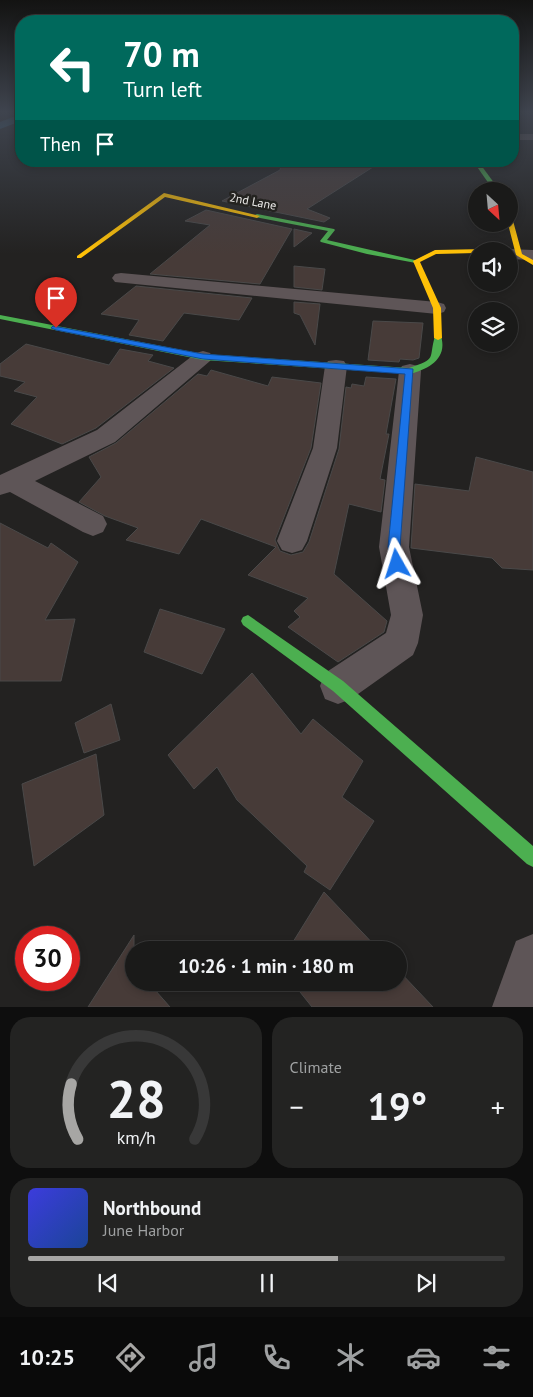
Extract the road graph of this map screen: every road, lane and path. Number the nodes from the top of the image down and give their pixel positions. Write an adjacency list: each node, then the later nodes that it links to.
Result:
1 (479, 167): 2 (street)
2 (490, 182)
3 (515, 232): 6 (street)
4 (468, 251): 7 (street)
5 (79, 257): 7 (street, 2nd Lane)
6 (524, 257)
7 (416, 261): 9 (street)
8 (121, 278): 9 (street)
9 (437, 308): 13 (street)
10 (0, 317): 11 (street)
11 (203, 357): 12 (street); 14 (street)
12 (336, 366): 13 (street); 16 (street)
13 (410, 371): 18 (street)
14 (6, 483): 15 (street)
15 (93, 524)
16 (292, 541)
17 (248, 621): 18 (street)
18 (338, 686): 19 (street)
19 (533, 858)
20 (533, 958): 21 (street)
21 (517, 1007)

